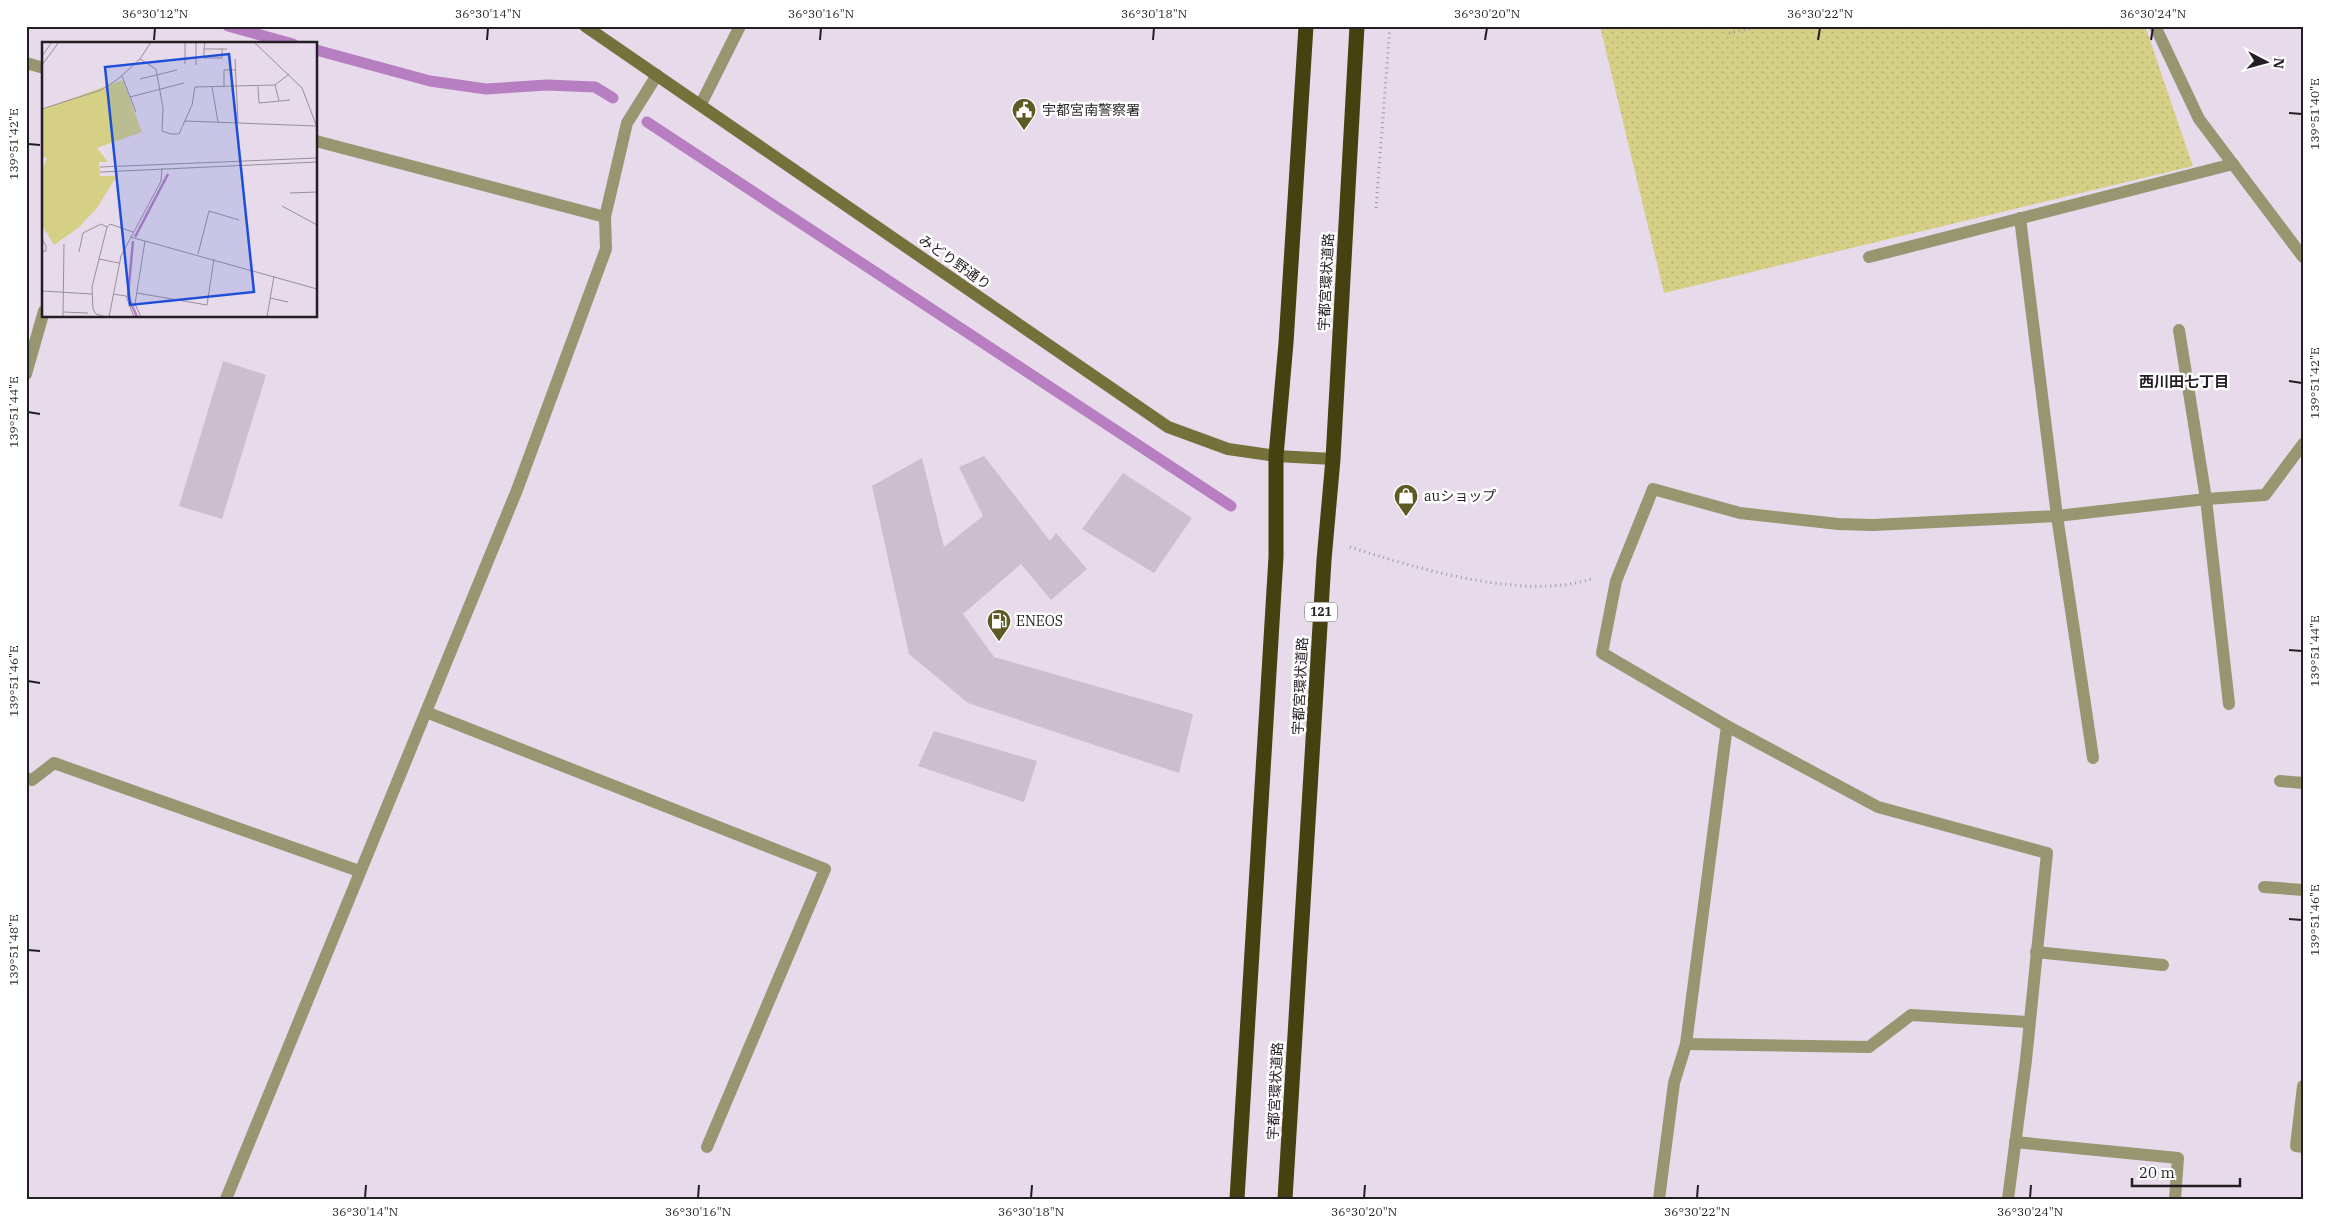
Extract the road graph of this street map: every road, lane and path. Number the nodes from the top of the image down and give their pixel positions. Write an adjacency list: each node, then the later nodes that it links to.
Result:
1 (585, 26): 10 (street, みどり野通り)
2 (740, 26): 11 (street)
3 (1306, 26): 22 (highway)
4 (1357, 26): 23 (highway, 宇都宮環状道路 / 121)
5 (1761, 26): 7 (path)
6 (2155, 26): 13 (street)
7 (1729, 34)
8 (26, 63): 9 (street)
9 (42, 67)
10 (657, 75): 11 (street, みどり野通り); 14 (street)
11 (701, 104): 22 (street, みどり野通り)
12 (318, 142): 14 (street)
13 (2232, 164): 15 (street); 17 (street)
14 (605, 217): 29 (street)
15 (2020, 218): 16 (street); 25 (street)
16 (1869, 257)
17 (2303, 257)
18 (42, 318): 20 (street)
19 (2179, 330): 24 (street)
20 (26, 374)
21 (2303, 444): 24 (street)
22 (1276, 456): 23 (street, みどり野通り); 47 (highway)
23 (1333, 459): 26 (highway, 宇都宮環状道路 / 121)
24 (2206, 499): 25 (street); 28 (street)
25 (2057, 516): 27 (street); 31 (street)
26 (1325, 539): 27 (path); 48 (highway, 宇都宮環状道路 / 121)
27 (1621, 570): 30 (street)
28 (2228, 704)
29 (426, 712): 35 (street); 44 (street)
30 (1727, 726): 38 (street); 41 (street)
31 (2093, 758)
32 (26, 778): 35 (street)
33 (2280, 781): 34 (street)
34 (2303, 783)
35 (359, 870): 46 (street)
36 (2264, 887): 37 (street)
37 (2303, 890)
38 (2036, 952): 39 (street); 40 (street)
39 (2163, 965)
40 (2028, 1022): 41 (street); 43 (street)
41 (1686, 1044): 49 (street)
42 (2303, 1086): 45 (street)
43 (2015, 1142): 50 (street); 51 (street)
44 (707, 1147)
45 (2303, 1147)
46 (226, 1199)
47 (1237, 1199)
48 (1285, 1199)
49 (1659, 1199)
50 (2008, 1199)
51 (2175, 1199)

